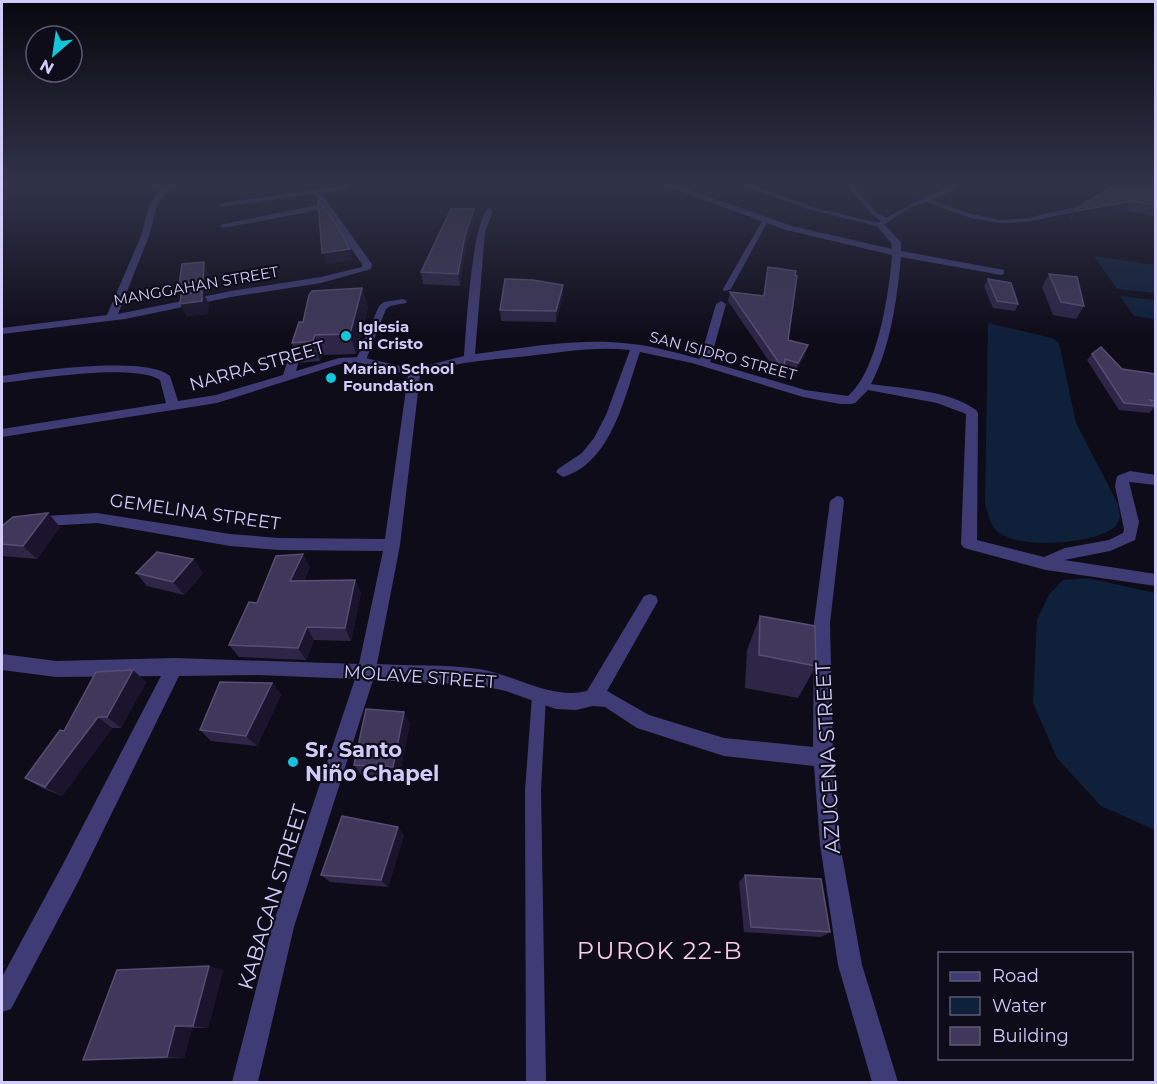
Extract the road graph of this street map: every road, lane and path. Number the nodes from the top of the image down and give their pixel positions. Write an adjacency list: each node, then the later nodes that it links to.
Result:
1 (145, 235): 12 (street)
2 (345, 235): 12 (street, MANGGAHAN STREET)
3 (481, 235): 16 (street)
4 (757, 235): 9 (lane)
5 (821, 235): 7 (street)
6 (891, 235): 7 (street)
7 (896, 253): 8 (street); 22 (street)
8 (1001, 272)
9 (727, 289)
10 (403, 301): 17 (lane)
11 (721, 304): 18 (street)
12 (111, 317): 14 (street, MANGGAHAN STREET)
13 (304, 324): 20 (street)
14 (2, 331)
15 (636, 348): 16 (street, SAN ISIDRO STREET); 18 (street, SAN ISIDRO STREET); 25 (street)
16 (469, 358): 19 (street, SAN ISIDRO STREET)
17 (361, 360): 19 (street, NARRA STREET); 20 (street, NARRA STREET)
18 (704, 363): 22 (street, SAN ISIDRO STREET)
19 (414, 373): 29 (street, KABACAN STREET)
20 (288, 376): 23 (street, NARRA STREET)
21 (2, 379): 23 (street)
22 (864, 386): 30 (street)
23 (173, 406): 24 (street, NARRA STREET)
24 (2, 433)
25 (563, 472)
26 (1155, 480): 30 (street)
27 (837, 501): 38 (street, AZUCENA STREET)
28 (2, 542): 29 (street, GEMELINA STREET)
29 (392, 545): 35 (street, KABACAN STREET)
30 (1046, 564): 31 (street)
31 (1155, 580)
32 (650, 601): 37 (street)
33 (3, 665): 34 (street, MOLAVE STREET)
34 (176, 666): 35 (street, MOLAVE STREET); 39 (street)
35 (366, 674): 36 (street, MOLAVE STREET); 40 (street, KABACAN STREET)
36 (539, 696): 37 (street, MOLAVE STREET); 41 (lane)
37 (593, 698): 38 (street, MOLAVE STREET)
38 (823, 757): 42 (street, AZUCENA STREET)
39 (2, 1000)
40 (245, 1083)
41 (536, 1083)
42 (885, 1083)

